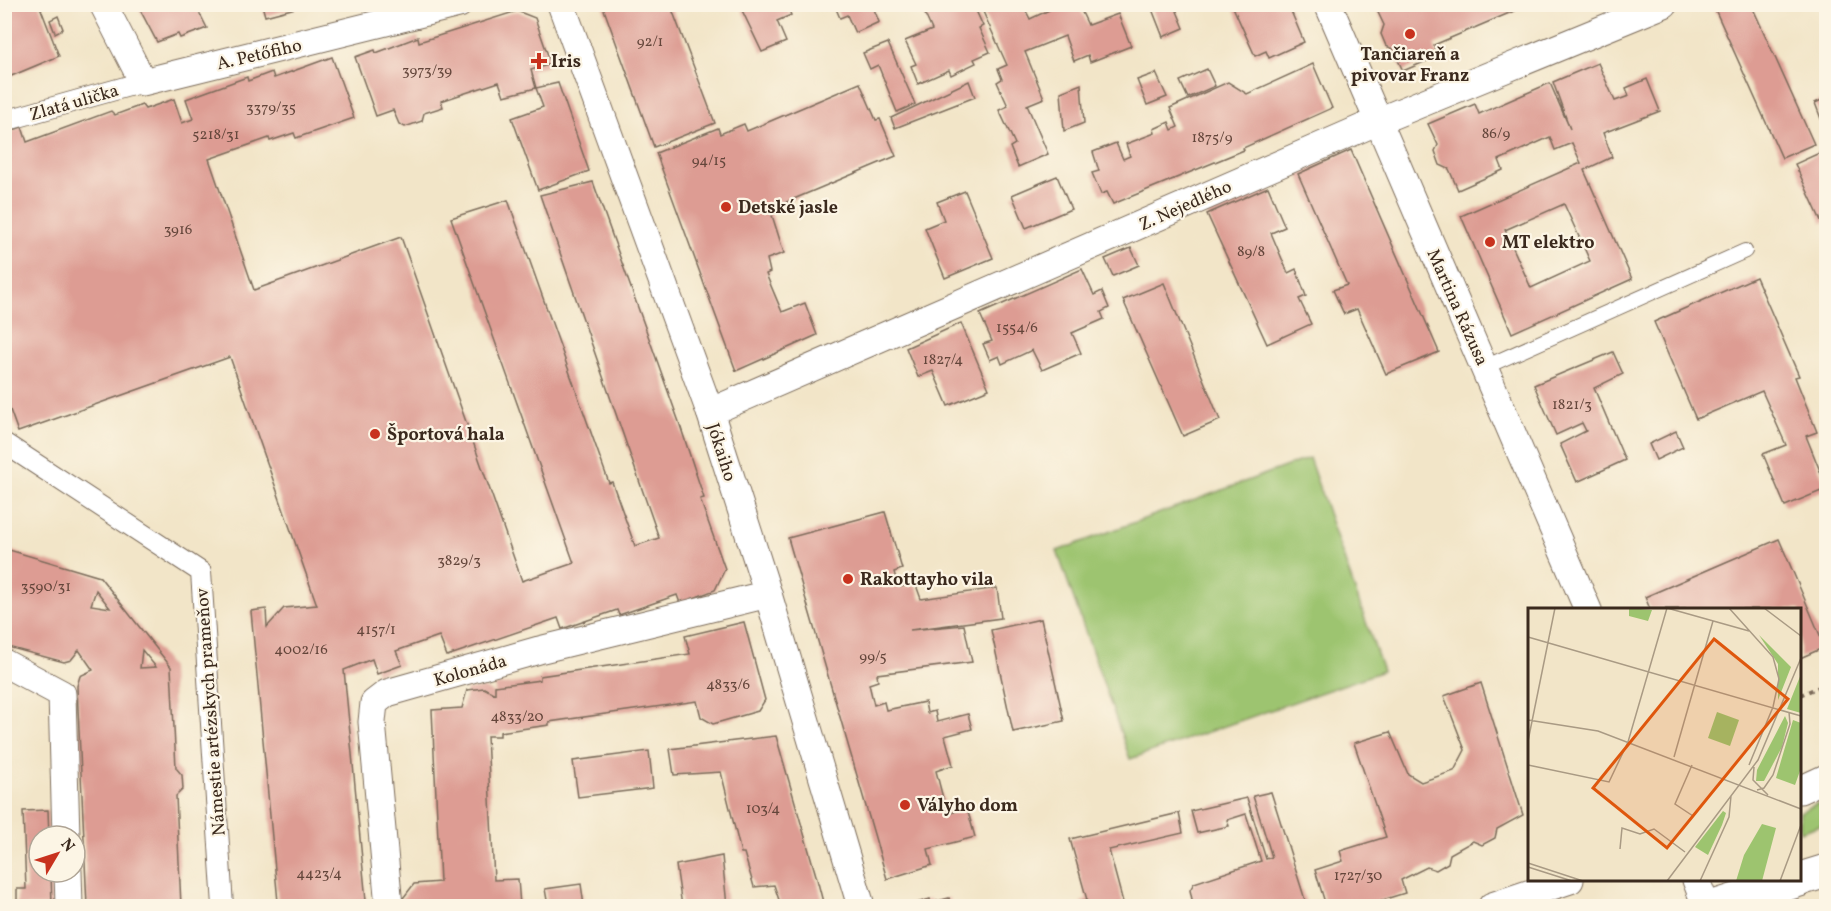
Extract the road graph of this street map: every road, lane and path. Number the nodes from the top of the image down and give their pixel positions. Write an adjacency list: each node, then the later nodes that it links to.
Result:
1 (103, 4): 6 (street)
2 (459, 4): 6 (street, A. Petőfiho)
3 (561, 4): 11 (street, Jókaiho)
4 (1328, 4): 8 (street, Martina Rázusa)
5 (1664, 4): 8 (street, Z. Nejedlého)
6 (143, 82): 7 (street, Zlatá ulička)
7 (4, 121)
8 (1376, 122): 10 (street, Martina Rázusa); 11 (street, Z. Nejedlého)
9 (1745, 251): 10 (lane)
10 (1485, 367): 14 (street, Martina Rázusa)
11 (710, 412): 13 (street, Jókaiho)
12 (4, 442): 28 (street, Námestie artézskych prameňov)
13 (768, 594): 29 (street, Kolonáda); 30 (street, Jókaiho)
14 (1588, 608)
15 (4, 663): 20 (street)
16 (1827, 684): 17 (path)
17 (1801, 695)
18 (1827, 778): 19 (street)
19 (1801, 790)
20 (66, 824)
21 (1827, 871): 22 (main road)
22 (1801, 878)
23 (1564, 881): 31 (street)
24 (1697, 881): 32 (street)
25 (1793, 881): 33 (main road)
26 (68, 884): 27 (street)
27 (69, 906)
28 (223, 906)
29 (389, 906)
30 (861, 906)
31 (1492, 906)
32 (1707, 906)
33 (1717, 906)

